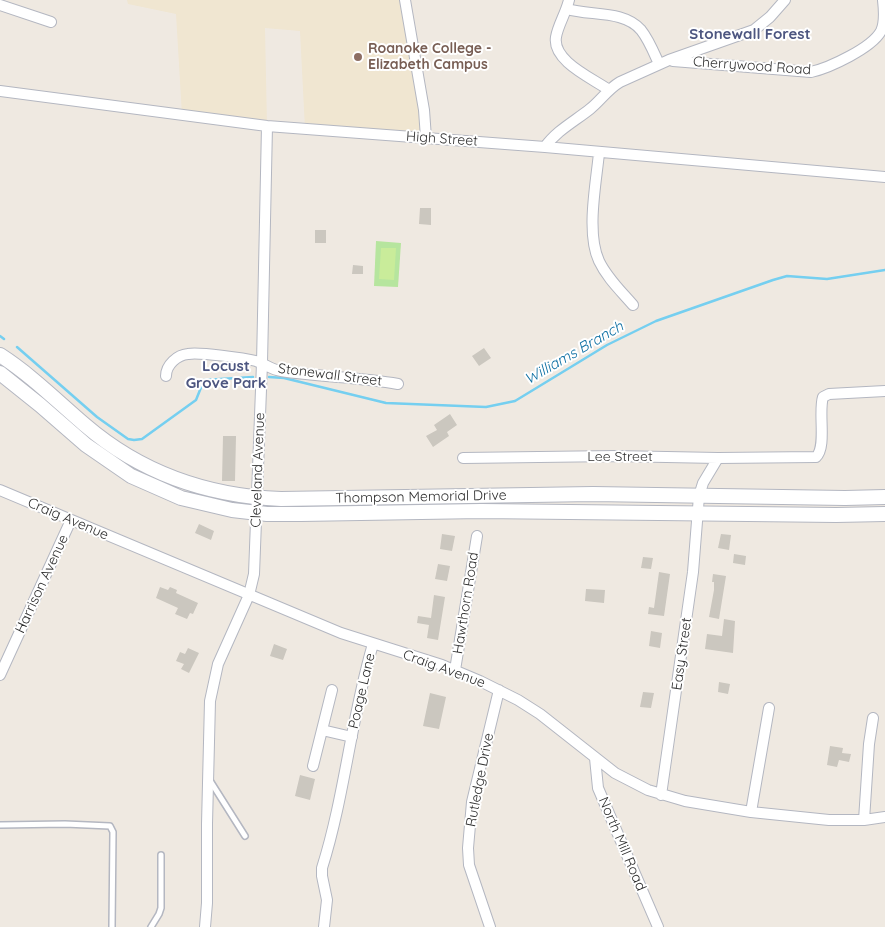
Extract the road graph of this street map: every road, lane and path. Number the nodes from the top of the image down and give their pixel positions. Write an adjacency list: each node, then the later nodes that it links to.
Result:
1 (405, 0): 11 (street)
2 (785, 0): 7 (street, Cherrywood Road)
3 (883, 0): 7 (street, Cherrywood Road)
4 (0, 5): 6 (street)
5 (568, 5): 7 (street); 8 (street)
6 (51, 22)
7 (664, 62): 8 (street, Cherrywood Road)
8 (609, 90): 12 (street, Cherrywood Road)
9 (0, 91): 10 (street, High Street)
10 (267, 126): 11 (street, High Street); 17 (street, Cleveland Avenue)
11 (426, 138): 12 (street, High Street)
12 (545, 147): 13 (street, High Street)
13 (599, 153): 14 (street, High Street); 15 (street)
14 (885, 177)
15 (633, 305)
16 (0, 355): 27 (main road, Thompson Memorial Drive)
17 (262, 364): 19 (street, Stonewall Street); 20 (street, Stonewall Street); 27 (street, Cleveland Avenue)
18 (0, 373): 29 (main road, Thompson Memorial Drive)
19 (166, 376)
20 (398, 384)
21 (885, 391): 23 (street, Lee Street)
22 (463, 458): 23 (street, Lee Street)
23 (718, 458): 25 (street)
24 (0, 490): 31 (street, Craig Avenue)
25 (699, 496): 26 (main road, Thompson Memorial Drive); 27 (main road, Thompson Memorial Drive); 28 (street)
26 (885, 497)
27 (257, 498): 29 (street, Cleveland Avenue)
28 (699, 513): 29 (main road, Thompson Memorial Drive); 30 (main road, Thompson Memorial Drive); 46 (street, Easy Street)
29 (257, 514): 33 (street, Cleveland Avenue)
30 (885, 514)
31 (71, 520): 33 (street, Craig Avenue); 36 (street, Harrison Avenue)
32 (477, 536): 35 (street, Hawthorn Road)
33 (249, 594): 34 (street, Craig Avenue); 45 (street, Cleveland Avenue)
34 (372, 644): 35 (street, Craig Avenue); 42 (street, Poage Lane)
35 (455, 670): 38 (street, Craig Avenue)
36 (0, 675)
37 (332, 690): 41 (street)
38 (499, 690): 43 (street, Craig Avenue); 57 (street, Rutledge Drive)
39 (769, 708): 47 (street)
40 (873, 718): 49 (street)
41 (322, 730): 42 (street); 44 (street)
42 (352, 737): 56 (street, Poage Lane)
43 (594, 758): 46 (street, Craig Avenue); 58 (street, North Mill Road)
44 (313, 766)
45 (208, 777): 51 (lane); 55 (street, Cleveland Avenue)
46 (661, 795): 47 (street, Craig Avenue)
47 (751, 812): 49 (street, Craig Avenue)
48 (885, 817): 49 (street, Craig Avenue)
49 (864, 820)
50 (0, 825): 53 (lane)
51 (246, 836)
52 (161, 855): 54 (lane)
53 (112, 927)
54 (151, 927)
55 (205, 927)
56 (324, 927)
57 (490, 927)
58 (658, 927)

